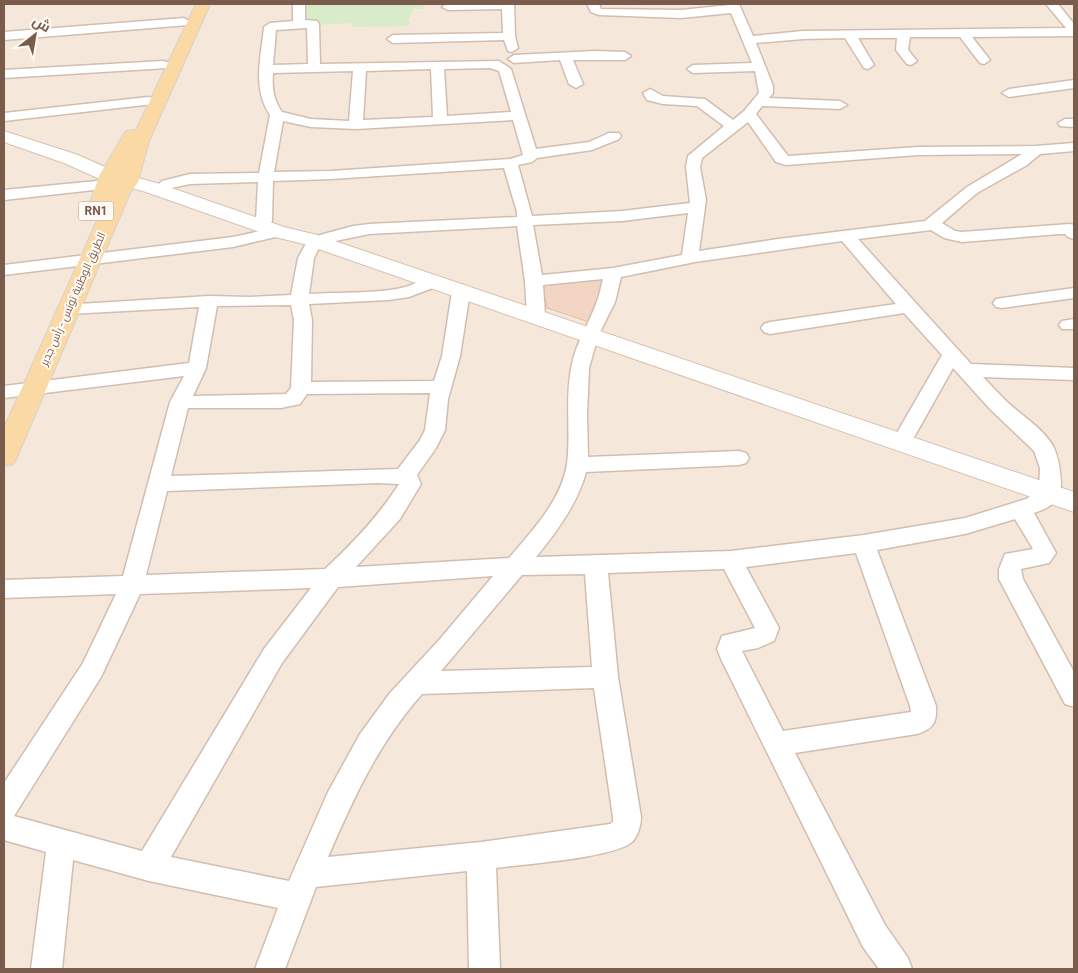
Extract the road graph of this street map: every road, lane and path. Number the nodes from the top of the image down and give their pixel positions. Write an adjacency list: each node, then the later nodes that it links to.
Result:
1 (192, 4): 9 (main road, الطريق الوطنية تونس - رأس جدير / RN1)
2 (203, 4): 55 (main road, الطريق الوطنية تونس - رأس جدير / RN1)
3 (298, 4): 10 (street)
4 (508, 4): 7 (street); 16 (street)
5 (594, 4): 8 (street)
6 (1052, 4): 11 (street)
7 (448, 6)
8 (734, 6): 18 (street)
9 (184, 22): 15 (street); 24 (main road, الطريق الوطنية تونس - رأس جدير / RN1)
10 (299, 24): 30 (street); 31 (street)
11 (1074, 31): 12 (street)
12 (962, 32): 13 (street); 23 (street)
13 (904, 33): 14 (street); 22 (street)
14 (849, 34): 18 (street); 26 (street)
15 (4, 36)
16 (509, 36): 17 (street); 21 (street)
17 (393, 39)
18 (749, 40): 29 (street)
19 (565, 56): 20 (street); 21 (street); 34 (street)
20 (625, 56)
21 (514, 59): 25 (street)
22 (911, 60)
23 (984, 60)
24 (163, 65): 33 (street); 38 (main road, الطريق الوطنية تونس - رأس جدير / RN1)
25 (499, 65): 27 (street); 43 (street)
26 (868, 65)
27 (437, 66): 28 (street); 45 (street)
28 (360, 67): 30 (street); 46 (street)
29 (760, 67): 32 (street); 39 (street)
30 (314, 68): 31 (street)
31 (266, 69): 42 (street)
32 (693, 69)
33 (4, 74)
34 (576, 84)
35 (1074, 86): 37 (street)
36 (650, 93): 47 (street)
37 (1009, 93)
38 (148, 101): 44 (street); 55 (main road, الطريق الوطنية تونس - رأس جدير / RN1)
39 (760, 102): 40 (street); 41 (street)
40 (840, 105)
41 (748, 114): 47 (street); 52 (street)
42 (277, 115): 46 (street); 56 (street)
43 (519, 116): 45 (street); 53 (street)
44 (4, 117)
45 (440, 121): 46 (street)
46 (356, 125)
47 (733, 126): 59 (street)
48 (4, 130): 55 (main road)
49 (4, 136): 55 (main road)
50 (614, 136): 53 (street)
51 (1074, 147): 52 (street)
52 (1036, 150): 61 (street)
53 (531, 154): 54 (street)
54 (510, 163): 56 (street); 60 (street)
55 (119, 175): 57 (main road); 58 (street); 62 (main road); 67 (main road, الطريق الوطنية تونس - رأس جدير / RN1)
56 (266, 177): 57 (street); 62 (street)
57 (167, 184): 62 (main road)
58 (4, 194)
59 (696, 207): 60 (street); 66 (street)
60 (524, 220): 65 (street); 70 (street)
61 (933, 224): 63 (street); 64 (street)
62 (271, 226): 65 (main road); 67 (street)
63 (1073, 231)
64 (846, 235): 66 (street); 77 (street)
65 (312, 240): 71 (main road); 74 (street)
66 (690, 258): 69 (street)
67 (84, 259): 68 (street); 78 (main road, الطريق الوطنية تونس - رأس جدير / RN1); 88 (main road, الطريق الوطنية تونس - رأس جدير / RN1)
68 (4, 270)
69 (614, 273): 70 (street); 81 (street)
70 (534, 281): 79 (street)
71 (432, 282): 72 (main road); 74 (street)
72 (461, 292): 79 (main road); 86 (street)
73 (1074, 294): 76 (street)
74 (299, 299): 75 (street); 87 (street)
75 (209, 301): 78 (street); 83 (street)
76 (1002, 303)
77 (908, 307): 80 (street); 82 (street)
78 (69, 309): 88 (main road, الطريق الوطنية تونس - رأس جدير / RN1)
79 (536, 316): 81 (main road)
80 (770, 328)
81 (589, 336): 91 (main road); 94 (street)
82 (951, 354): 84 (street); 91 (street)
83 (197, 368): 88 (street); 89 (street)
84 (966, 370): 85 (street); 97 (street)
85 (1074, 374)
86 (441, 387): 87 (street); 95 (street)
87 (301, 388): 89 (street)
88 (19, 390): 90 (main road, الطريق الوطنية تونس - رأس جدير / RN1); 92 (main road, الطريق الوطنية تونس - رأس جدير / RN1)
89 (180, 402): 96 (street)
90 (4, 421)
91 (902, 443): 97 (main road)
92 (4, 457)
93 (739, 458): 94 (street)
94 (577, 465): 103 (street)
95 (404, 477): 96 (street); 104 (street)
96 (159, 484): 105 (street)
97 (1050, 494): 98 (main road); 99 (street)
98 (1074, 502)
99 (1020, 510): 100 (street); 109 (street)
100 (864, 544): 101 (street); 110 (street)
101 (731, 560): 102 (street); 110 (street)
102 (596, 565): 103 (street); 107 (street)
103 (516, 566): 104 (street); 108 (street)
104 (331, 578): 105 (street); 115 (street)
105 (132, 586): 106 (street); 111 (street)
106 (4, 589)
107 (605, 677): 108 (street); 114 (street)
108 (416, 683): 116 (street)
109 (1074, 696)
110 (775, 744): 120 (street)
111 (4, 807)
112 (4, 826): 113 (street)
113 (61, 842): 115 (street); 117 (street)
114 (481, 856): 116 (street); 119 (street)
115 (150, 867): 116 (street)
116 (302, 886): 118 (street)
117 (46, 969)
118 (270, 969)
119 (485, 969)
120 (897, 969)

